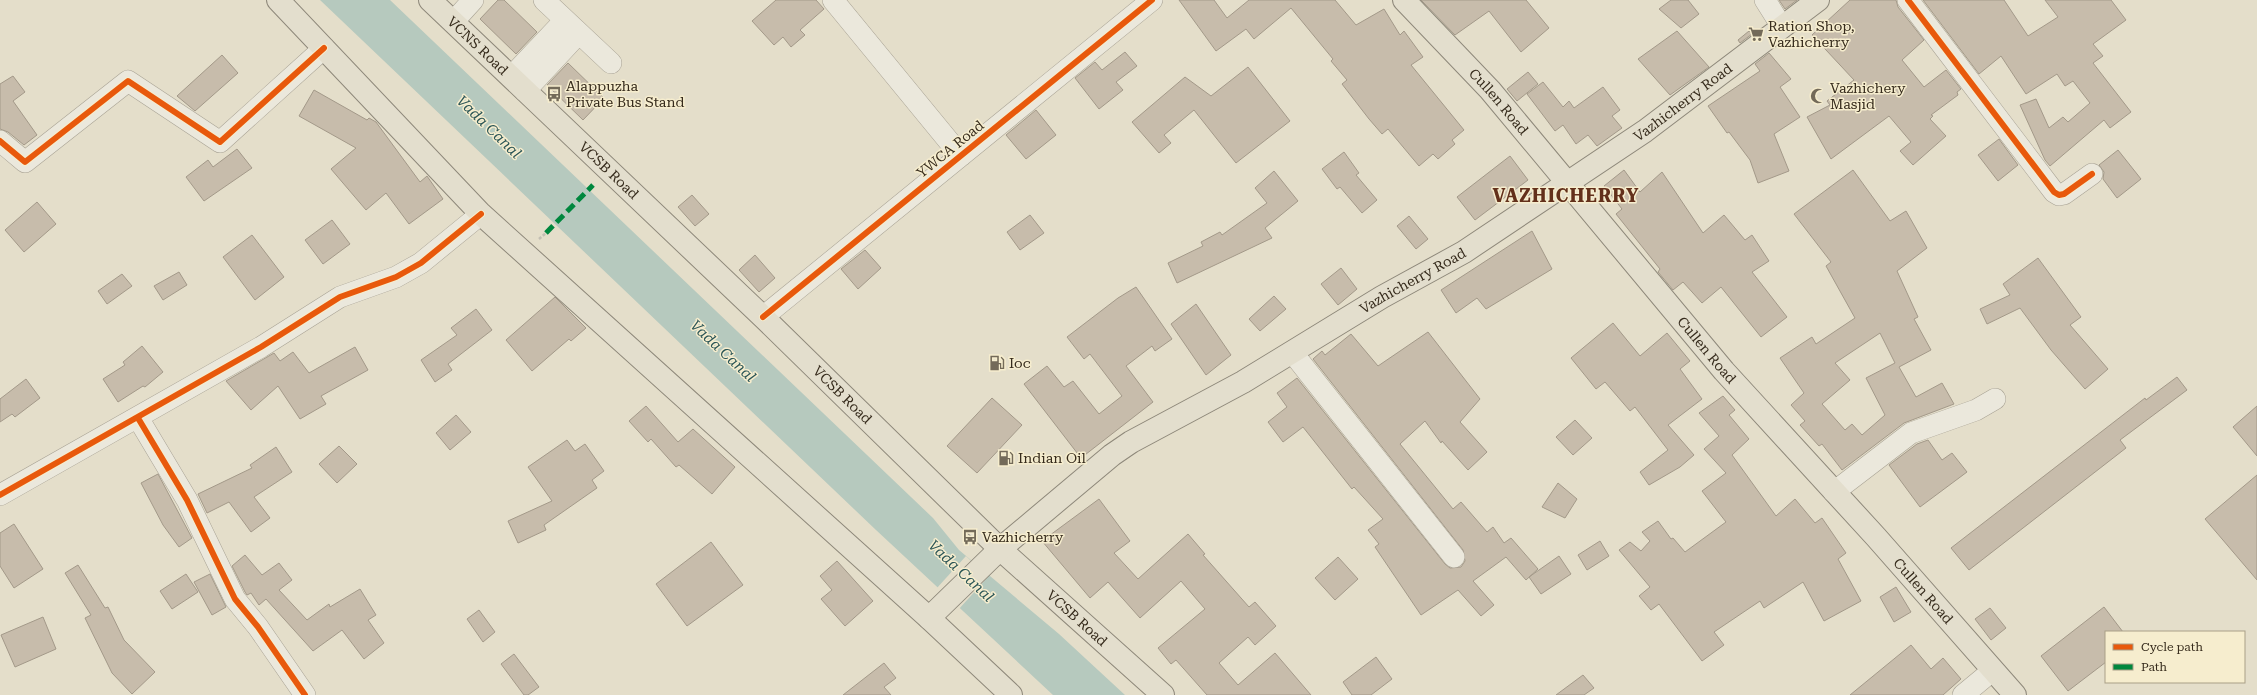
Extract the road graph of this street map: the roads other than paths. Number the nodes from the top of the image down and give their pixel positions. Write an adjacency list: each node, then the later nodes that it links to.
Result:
1 (278, 0): 14 (main road)
2 (430, 0): 11 (main road, VCNS Road)
3 (473, 0): 11 (street)
4 (544, 0): 12 (street)
5 (832, 0): 18 (street)
6 (1152, 0): 18 (street, YWCA Road)
7 (1404, 0): 20 (main road, Cullen Road)
8 (1765, 0): 13 (street)
9 (1818, 0): 13 (main road, Vazhicherry Road)
10 (1908, 0): 19 (street)
11 (453, 22): 16 (main road, VCNS Road)
12 (572, 26): 15 (street); 16 (street)
13 (1782, 27): 20 (main road, Vazhicherry Road)
14 (324, 48): 17 (street); 21 (main road)
15 (611, 63)
16 (518, 84): 22 (main road, VCSB Road)
17 (0, 141)
18 (961, 156): 22 (street, YWCA Road)
19 (2092, 174)
20 (1568, 182): 23 (main road, Vazhicherry Road); 26 (main road, Cullen Road)
21 (482, 214): 25 (street); 30 (main road)
22 (763, 317): 28 (main road, VCSB Road)
23 (1292, 352): 28 (main road, Vazhicherry Road); 29 (street)
24 (1995, 398): 26 (street)
25 (138, 418): 27 (street); 32 (street)
26 (1834, 492): 31 (main road, Cullen Road)
27 (0, 495)
28 (1000, 549): 30 (main road, Vazhicherry Road); 34 (main road, VCSB Road)
29 (1454, 557)
30 (937, 611): 33 (main road)
31 (1992, 671): 35 (street); 36 (main road, Cullen Road)
32 (305, 695)
33 (1011, 695)
34 (1163, 695)
35 (1963, 695)
36 (2015, 695)

